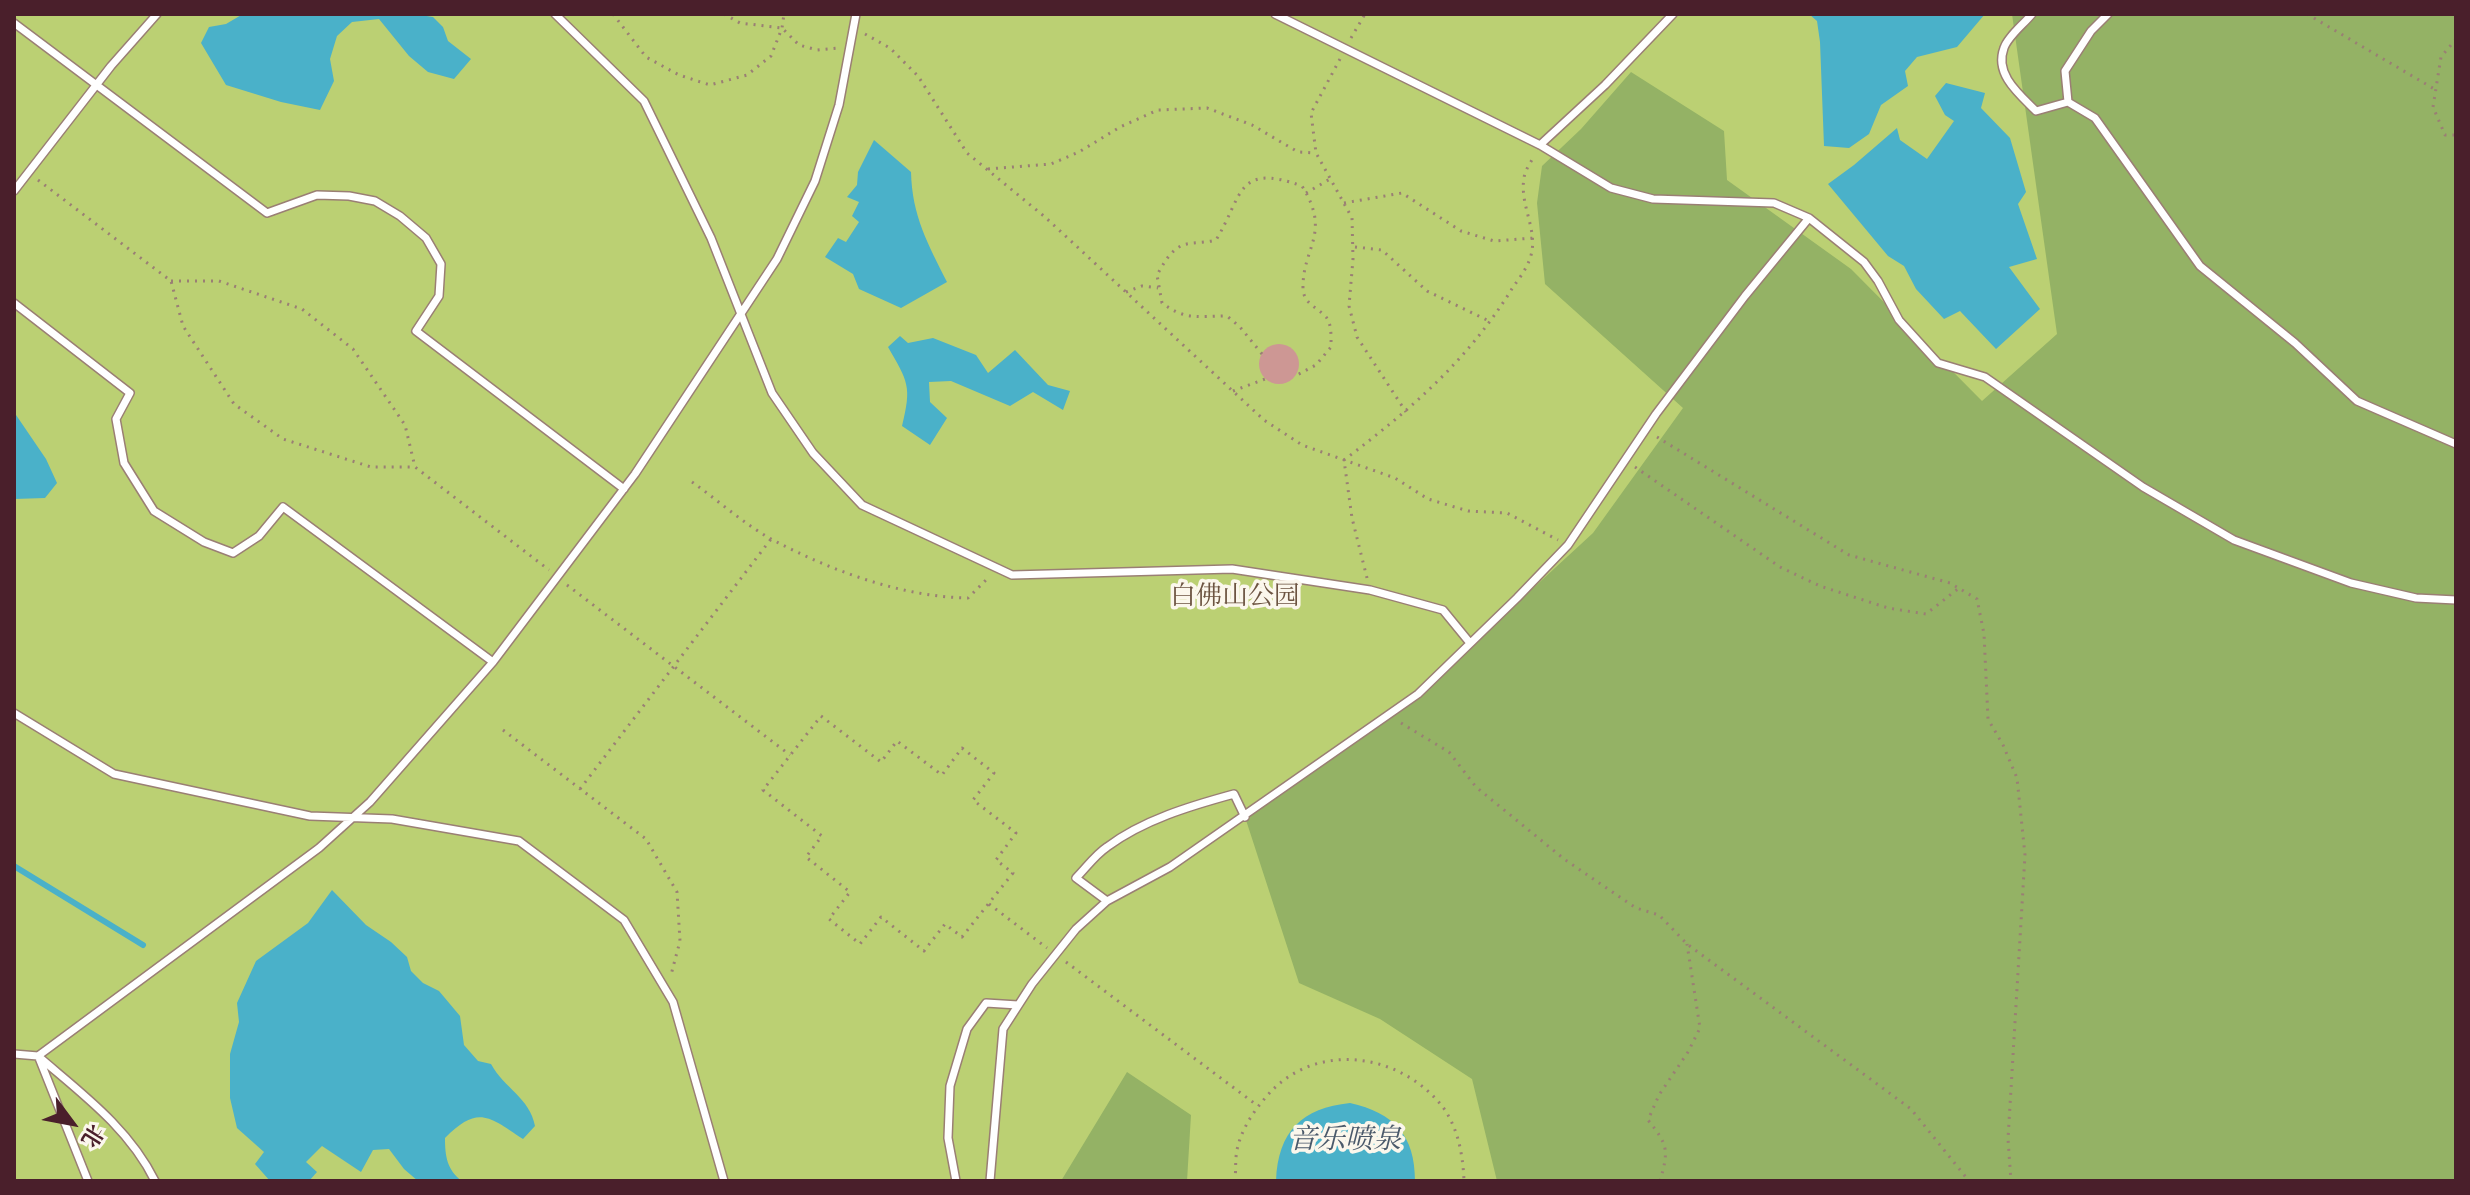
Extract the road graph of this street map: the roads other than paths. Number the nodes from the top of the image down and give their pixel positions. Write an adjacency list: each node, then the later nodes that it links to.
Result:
1 (157, 14): 9 (lane)
2 (555, 14): 15 (lane)
3 (856, 14): 15 (lane)
4 (1275, 14): 11 (lane)
5 (1673, 14): 11 (lane)
6 (2032, 14): 10 (lane)
7 (2108, 14): 10 (lane)
8 (14, 23): 9 (lane)
9 (97, 85): 12 (lane); 17 (lane)
10 (2068, 102): 16 (lane)
11 (1540, 145): 13 (lane)
12 (14, 191)
13 (1809, 218): 18 (lane); 19 (lane)
14 (14, 303): 20 (lane)
15 (741, 315): 17 (lane); 19 (lane)
16 (2456, 444)
17 (624, 489): 20 (lane)
18 (2456, 600)
19 (1470, 643): 22 (lane)
20 (493, 662): 23 (lane)
21 (14, 713): 23 (lane)
22 (1245, 817): 24 (lane); 24 (lane)
23 (353, 818): 27 (lane); 30 (lane)
24 (1107, 901): 25 (lane)
25 (1018, 1005): 31 (lane); 32 (lane)
26 (14, 1054): 27 (lane)
27 (38, 1056): 28 (lane); 29 (lane)
28 (88, 1181)
29 (155, 1181)
30 (724, 1181)
31 (956, 1181)
32 (990, 1181)

